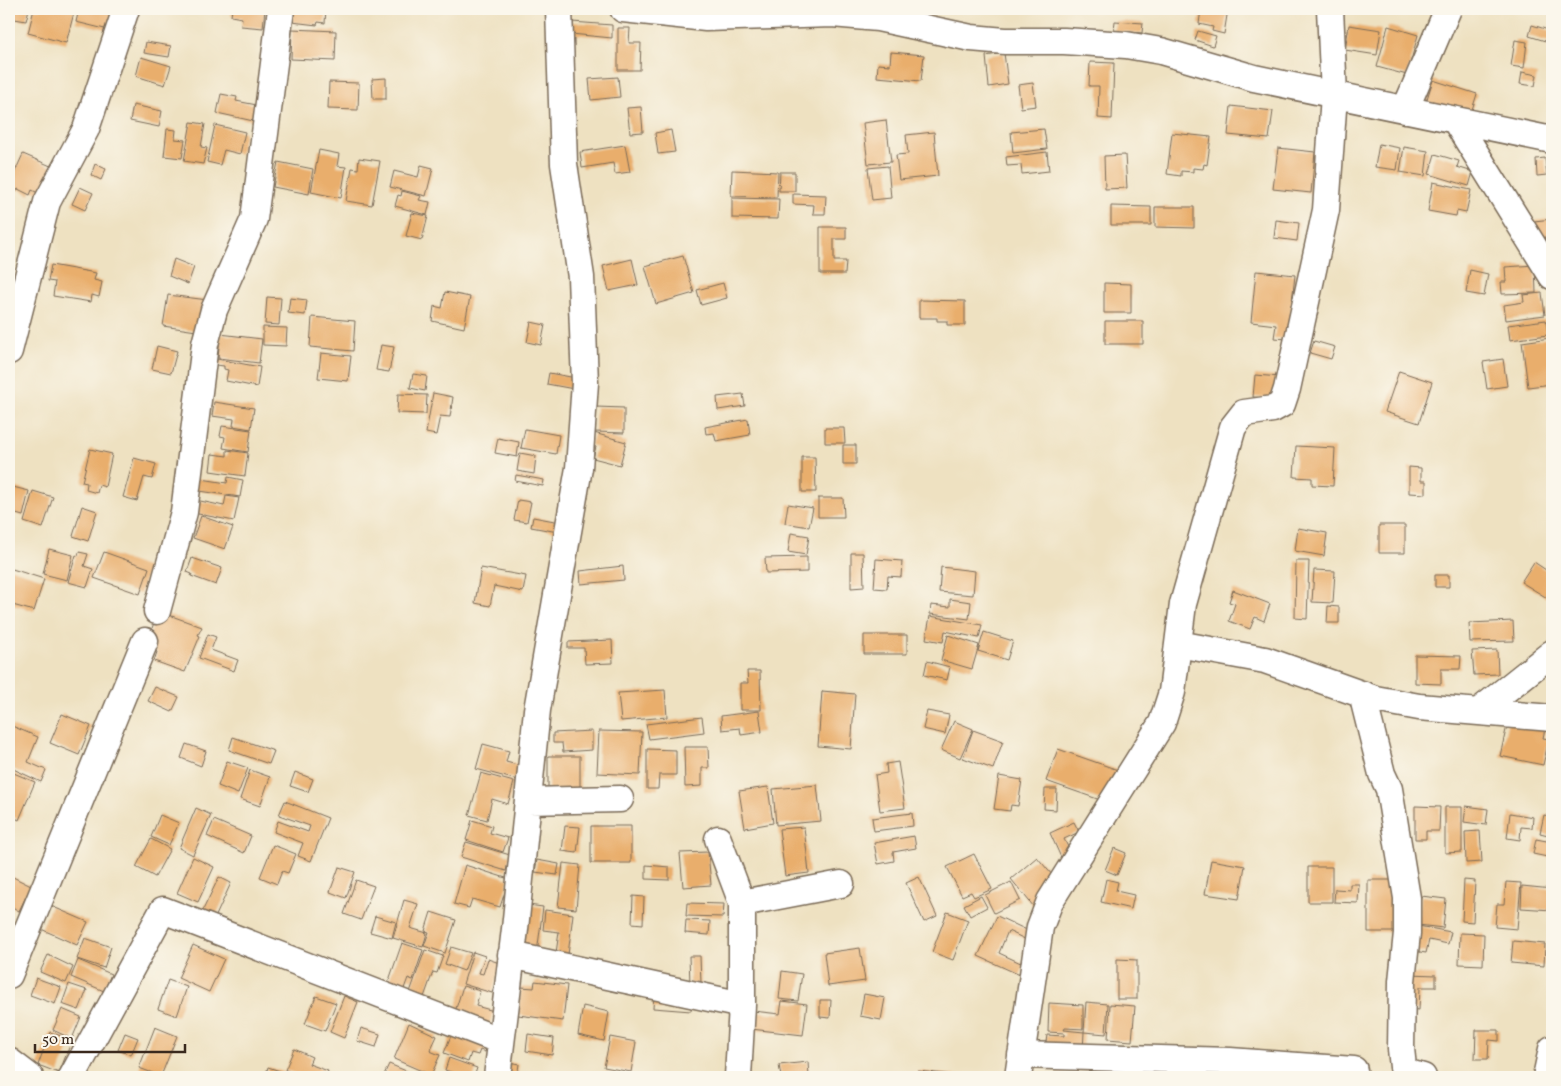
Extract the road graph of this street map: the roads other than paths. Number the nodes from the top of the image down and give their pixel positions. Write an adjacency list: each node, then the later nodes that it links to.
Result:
1 (126, 9): 12 (street)
2 (281, 9): 13 (street)
3 (559, 9): 21 (street)
4 (623, 9): 7 (street)
5 (1330, 9): 7 (street)
6 (1448, 9): 8 (street)
7 (1334, 95): 8 (street); 15 (street)
8 (1405, 110): 9 (street)
9 (1455, 120): 10 (street); 11 (street)
10 (1552, 140)
11 (1552, 276)
12 (9, 351)
13 (157, 611)
14 (145, 641): 26 (street)
15 (1178, 644): 17 (street); 31 (street)
16 (1552, 652): 18 (street)
17 (1362, 694): 18 (street); 38 (street)
18 (1478, 712): 19 (street)
19 (1552, 718)
20 (620, 799): 21 (street)
21 (528, 801): 25 (street)
22 (718, 839): 24 (street)
23 (841, 884): 24 (street)
24 (742, 903): 27 (street)
25 (511, 955): 27 (street); 28 (street)
26 (9, 975)
27 (742, 1005): 36 (street)
28 (501, 1041): 34 (street); 35 (street)
29 (1552, 1049): 39 (street)
30 (9, 1061): 33 (street)
31 (1020, 1066): 32 (street)
32 (1229, 1069): 37 (street)
33 (30, 1077)
34 (72, 1077)
35 (497, 1077)
36 (738, 1077)
37 (1352, 1077)
38 (1423, 1077)
39 (1546, 1077)

